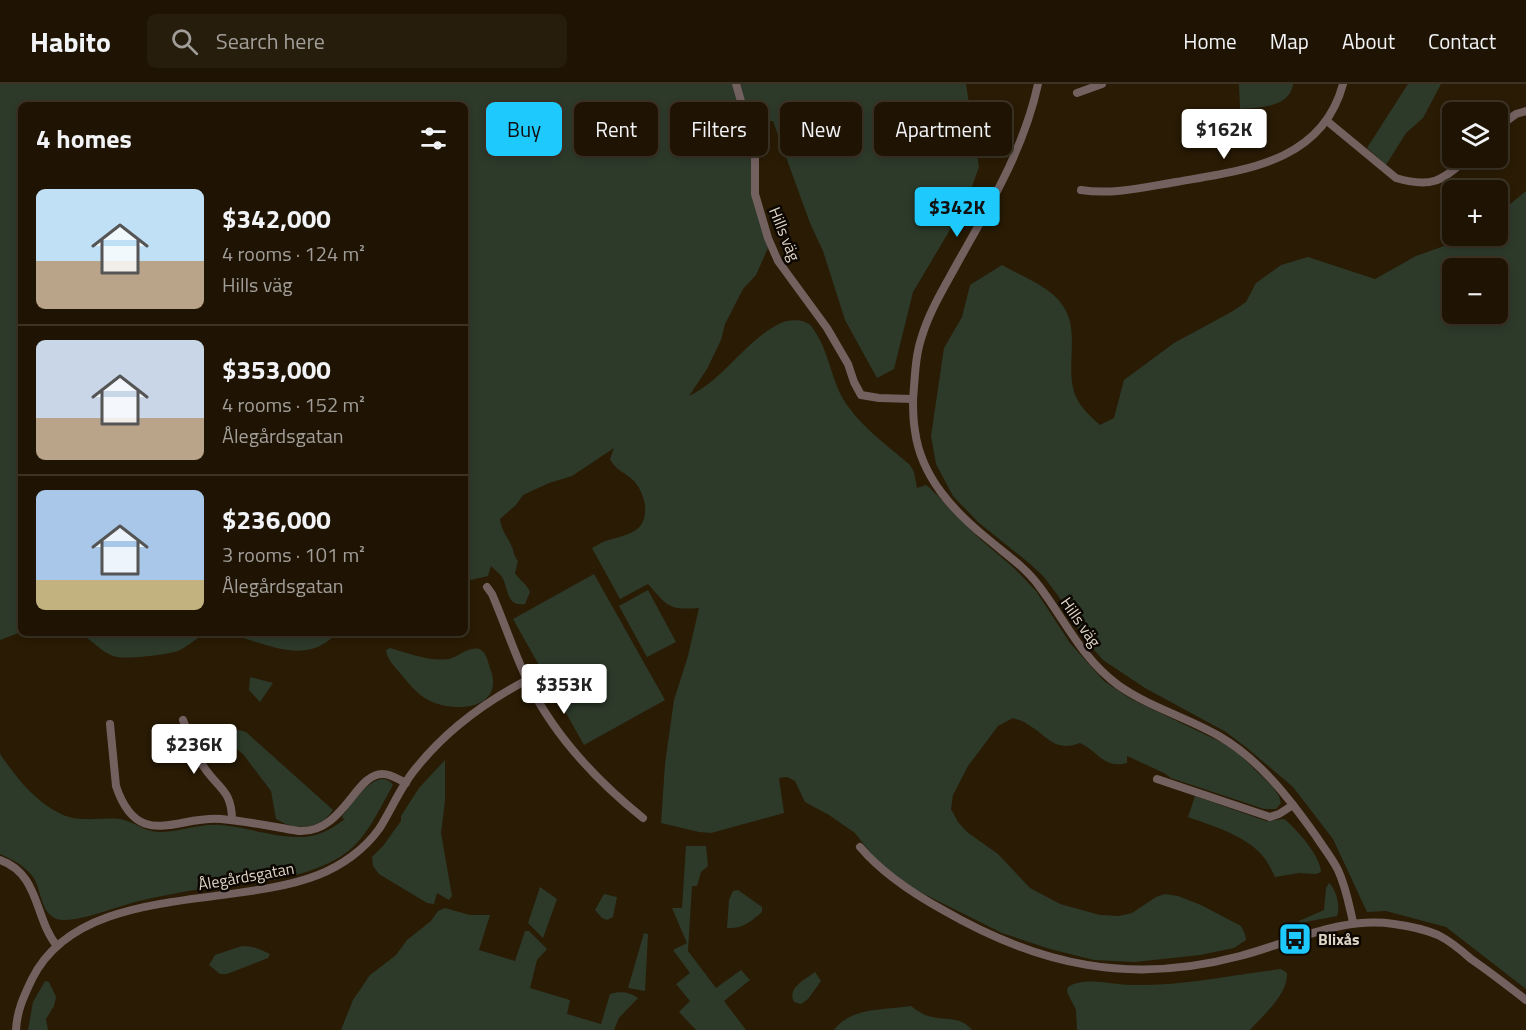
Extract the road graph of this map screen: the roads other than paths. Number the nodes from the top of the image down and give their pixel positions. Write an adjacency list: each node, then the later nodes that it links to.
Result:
1 (736, 84): 11 (street, Hills väg)
2 (1038, 84): 11 (street, Hills väg)
3 (1102, 84): 5 (street)
4 (1343, 84): 8 (street)
5 (1077, 93)
6 (1526, 111): 7 (street)
7 (1508, 120)
8 (1327, 121): 9 (street); 10 (street)
9 (1455, 168)
10 (1081, 190)
11 (913, 399): 18 (street, Hills väg)
12 (487, 587): 13 (street)
13 (527, 680): 17 (street, Ålegårdsgatan); 19 (street)
14 (183, 720): 20 (street)
15 (110, 724): 20 (street)
16 (1157, 779): 18 (street)
17 (406, 783): 20 (street); 24 (street, Ålegårdsgatan)
18 (1293, 805): 23 (street, Hills väg)
19 (643, 818)
20 (232, 820)
21 (860, 847): 23 (street)
22 (0, 860): 24 (street)
23 (1353, 922): 25 (street)
24 (57, 946): 26 (street, Ålegårdsgatan)
25 (1526, 1000)
26 (16, 1030)

